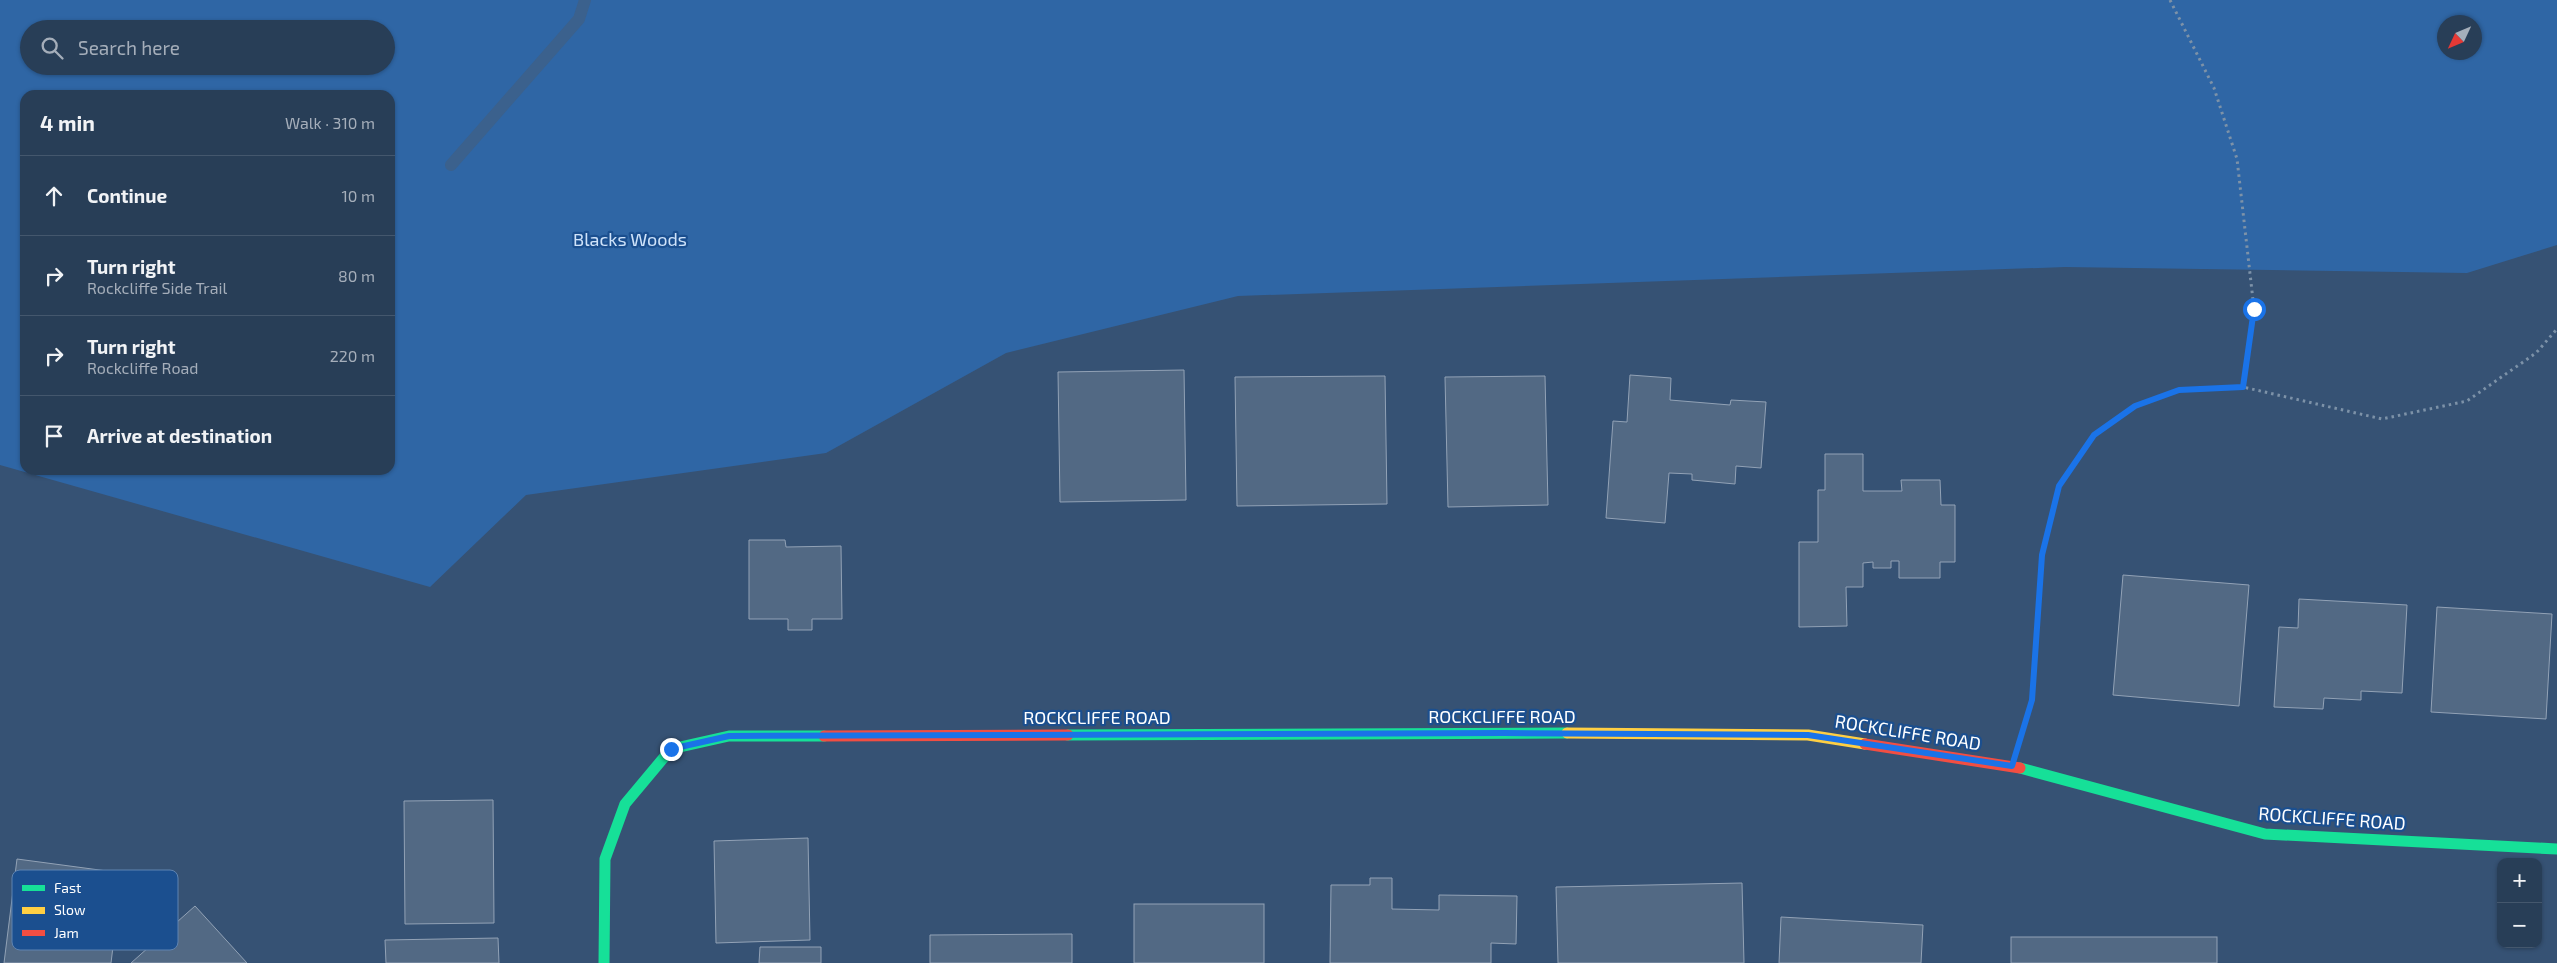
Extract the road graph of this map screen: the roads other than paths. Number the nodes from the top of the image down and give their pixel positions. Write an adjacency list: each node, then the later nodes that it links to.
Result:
1 (2557, 849): 2 (street, ROCKCLIFFE ROAD)
2 (604, 963)

